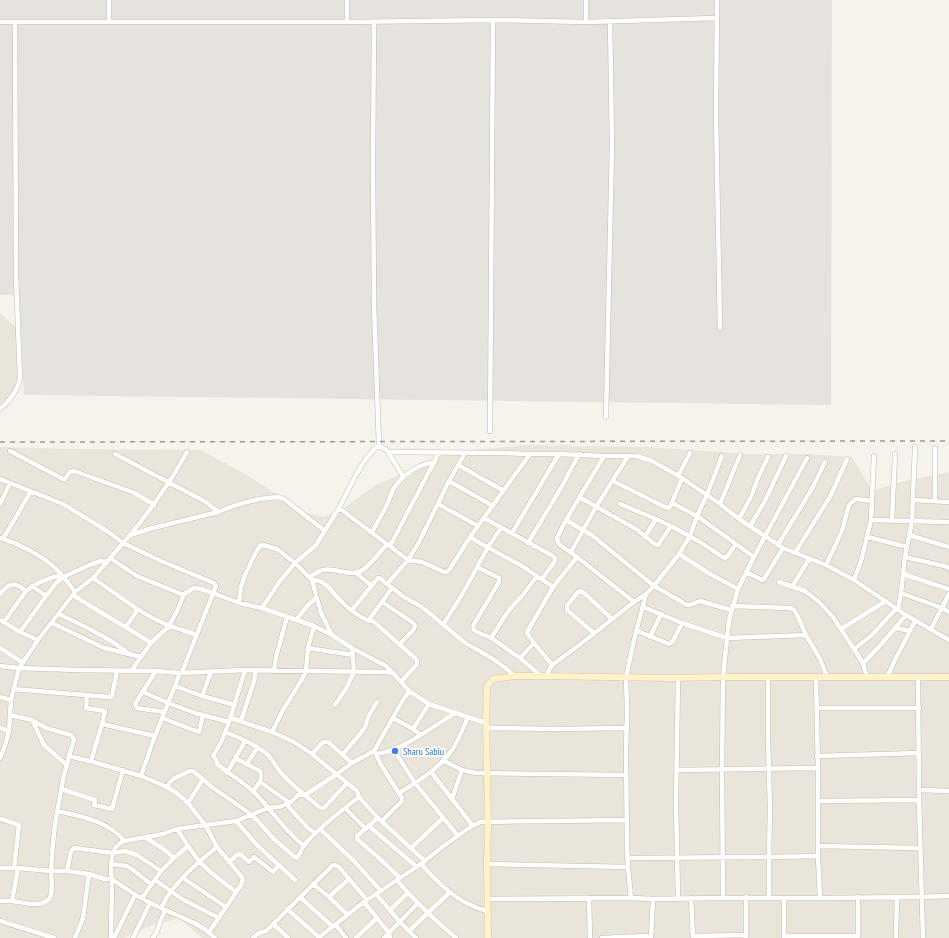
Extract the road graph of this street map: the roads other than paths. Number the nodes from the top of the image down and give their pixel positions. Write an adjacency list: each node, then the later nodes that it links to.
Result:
1 (109, 0): 10 (street)
2 (347, 0): 11 (street)
3 (586, 0): 13 (street)
4 (717, 0): 5 (street)
5 (716, 18): 7 (street); 14 (street)
6 (493, 20): 12 (street); 13 (street); 17 (street)
7 (610, 21): 13 (street); 16 (street)
8 (0, 22): 9 (street)
9 (16, 22): 10 (street); 15 (street)
10 (108, 22): 11 (street)
11 (347, 22): 12 (street)
12 (374, 22): 18 (street)
13 (586, 22)
14 (720, 328)
15 (0, 409)
16 (606, 417)
17 (490, 431)
18 (379, 446): 23 (street); 67 (street)
19 (915, 447): 55 (street)
20 (935, 448): 57 (street)
21 (10, 451): 64 (street)
22 (187, 452): 49 (street)
23 (388, 452): 24 (street); 44 (street)
24 (439, 452): 25 (street); 41 (street)
25 (465, 453): 28 (street); 43 (street)
26 (690, 453): 45 (street)
27 (115, 454): 49 (street)
28 (530, 454): 29 (street); 52 (street)
29 (559, 454): 30 (street); 85 (street)
30 (579, 454): 33 (street); 95 (street)
31 (895, 454): 75 (street)
32 (740, 455): 63 (street)
33 (604, 456): 34 (street); 54 (street)
34 (628, 456): 45 (street); 48 (street)
35 (722, 456): 53 (street)
36 (786, 456): 80 (street)
37 (874, 456): 56 (street)
38 (768, 457): 72 (street)
39 (807, 458): 90 (street)
40 (847, 459): 104 (street)
41 (435, 462): 44 (street); 97 (street)
42 (825, 462): 98 (street)
43 (458, 465): 47 (street); 52 (street)
44 (403, 476): 84 (street)
45 (680, 477): 53 (street); 59 (street)
46 (0, 479): 50 (street)
47 (449, 481): 61 (street); 65 (street)
48 (613, 481): 59 (street); 66 (street)
49 (169, 482): 64 (street); 68 (street)
50 (10, 483): 51 (street); 60 (street)
51 (32, 491): 93 (street); 94 (street)
52 (504, 491): 65 (street)
53 (707, 495): 63 (street); 69 (street)
54 (579, 497): 66 (street); 73 (street)
55 (913, 500): 57 (street); 76 (street)
56 (872, 501): 74 (street); 113 (street)
57 (935, 501): 58 (street)
58 (949, 502)
59 (672, 503): 69 (street)
60 (0, 504)
61 (438, 504): 78 (street); 111 (street)
62 (620, 504): 71 (street)
63 (720, 504): 72 (street)
64 (154, 505): 86 (street)
65 (493, 506): 70 (street)
66 (596, 507): 82 (street); 91 (street)
67 (339, 508): 83 (street); 84 (street)
68 (218, 512): 83 (street); 86 (street)
69 (697, 516): 89 (street); 96 (street)
70 (484, 518): 78 (street); 81 (street)
71 (656, 519): 79 (street); 91 (street)
72 (739, 519): 80 (street)
73 (566, 520): 82 (street); 103 (street)
74 (871, 520): 75 (street); 92 (street)
75 (892, 521): 76 (street)
76 (912, 522): 77 (street); 87 (street)
77 (949, 522)
78 (478, 526): 88 (street)
79 (671, 526): 89 (street); 91 (street)
80 (750, 526): 90 (street)
81 (501, 528): 85 (street); 101 (street)
82 (583, 529): 103 (street); 129 (street)
83 (325, 531): 112 (street)
84 (372, 532): 97 (street)
85 (512, 533): 95 (street)
86 (130, 535): 94 (street)
87 (909, 535): 99 (street); 100 (street)
88 (470, 536): 101 (street); 111 (street)
89 (690, 536): 96 (street); 105 (street)
90 (765, 536): 98 (street); 107 (street)
91 (645, 537)
92 (868, 537): 99 (street); 124 (street)
93 (1, 538): 119 (street)
94 (123, 543): 110 (street); 136 (street)
95 (528, 543): 123 (street)
96 (736, 544): 107 (street)
97 (388, 545): 111 (street); 117 (street)
98 (778, 545): 102 (street)
99 (907, 547): 108 (street)
100 (949, 547)
101 (488, 548): 114 (street); 120 (street)
102 (783, 548): 104 (street); 116 (street)
103 (571, 552): 106 (street)
104 (795, 553): 109 (street)
105 (679, 554): 129 (street); 133 (street)
106 (576, 557): 130 (street); 147 (street)
107 (754, 557): 116 (street)
108 (905, 557): 115 (street); 118 (street)
109 (809, 559): 113 (street); 131 (street)
110 (109, 560): 119 (street); 121 (street); 139 (street)
111 (408, 560): 126 (street)
112 (296, 564): 122 (street); 148 (street); 151 (street)
113 (826, 565): 124 (street)
114 (477, 567): 168 (street); 183 (street)
115 (949, 568)
116 (746, 572): 133 (street)
117 (356, 573): 122 (street); 128 (street)
118 (903, 574): 134 (street); 141 (street)
119 (62, 576): 127 (street); 138 (street); 143 (street)
120 (537, 576): 123 (street); 183 (street)
121 (93, 578): 138 (street); 150 (street)
122 (311, 578): 144 (street); 155 (street)
123 (542, 579): 130 (street)
124 (854, 580): 145 (street)
125 (780, 582): 131 (street)
126 (387, 584): 128 (street); 132 (street)
127 (32, 586): 135 (street); 143 (street)
128 (372, 586): 155 (street)
129 (654, 586): 140 (street); 152 (street)
130 (553, 587): 188 (street)
131 (792, 587): 173 (street)
132 (392, 588): 146 (street); 168 (street)
133 (738, 589): 152 (street)
134 (949, 589)
135 (26, 591): 137 (street); 164 (street)
136 (213, 593): 139 (street); 148 (street); 179 (street)
137 (0, 594)
138 (74, 594): 157 (street); 171 (street)
139 (184, 594): 169 (street)
140 (646, 594): 147 (street); 149 (street)
141 (901, 594): 153 (street); 154 (street)
142 (949, 594): 153 (street)
143 (46, 596): 176 (street)
144 (316, 598): 162 (street); 180 (street)
145 (886, 601): 154 (street); 173 (street)
146 (382, 602): 163 (street); 189 (street)
147 (634, 602): 161 (street)
148 (239, 603): 151 (street)
149 (644, 606): 158 (street); 175 (street)
150 (138, 608): 169 (street); 171 (street)
151 (262, 608): 160 (street)
152 (732, 608): 181 (street); 184 (street)
153 (942, 608): 156 (street); 174 (street)
154 (897, 609): 159 (street); 193 (street)
155 (352, 610): 163 (street)
156 (949, 612)
157 (58, 614): 166 (street); 194 (street)
158 (661, 614): 167 (street); 182 (street)
159 (906, 616): 165 (street); 172 (street)
160 (288, 617): 162 (street); 208 (street)
161 (612, 619): 178 (street); 178 (street)
162 (296, 620): 170 (street)
163 (368, 620): 189 (street)
164 (2, 621): 176 (street)
165 (915, 621): 174 (street); 177 (street)
166 (52, 623): 185 (street); 194 (street)
167 (682, 623): 182 (street); 184 (street)
168 (443, 625): 214 (street)
169 (169, 626): 179 (street); 187 (street)
170 (314, 626): 180 (street); 191 (street)
171 (126, 627): 187 (street)
172 (896, 628): 177 (street); 198 (street)
173 (841, 629): 193 (street)
174 (931, 629): 186 (street)
175 (637, 631): 182 (street); 216 (street)
176 (20, 632): 185 (street)
177 (910, 632): 222 (street)
178 (594, 633): 200 (street)
179 (197, 635): 212 (street)
180 (332, 635): 192 (street)
181 (806, 635): 184 (street); 220 (street)
182 (650, 637)
183 (491, 638): 197 (street)
184 (727, 638): 217 (street)
185 (38, 640): 199 (street)
186 (949, 640)
187 (151, 643): 196 (street)
188 (534, 643): 197 (street); 200 (street)
189 (400, 644): 226 (street)
190 (0, 648): 199 (street)
191 (308, 648): 195 (street); 209 (street)
192 (352, 648): 195 (street); 213 (street)
193 (854, 649): 198 (street)
194 (128, 654): 196 (street)
195 (352, 654): 210 (street)
196 (140, 657): 205 (street)
197 (520, 658): 215 (street)
198 (863, 662): 221 (street)
199 (23, 663): 202 (street)
200 (552, 665): 215 (street)
201 (0, 666): 202 (street)
202 (20, 668): 204 (street); 228 (street)
203 (245, 670): 207 (street); 211 (street); 238 (street)
204 (117, 671): 205 (street); 231 (street)
205 (131, 671): 206 (street)
206 (156, 671): 212 (street); 230 (street)
207 (256, 671): 208 (street); 251 (street)
208 (274, 671): 209 (street)
209 (306, 671): 210 (street); 259 (street)
210 (354, 671): 213 (street); 239 (street)
211 (211, 672): 212 (street); 232 (street)
212 (181, 673): 227 (street)
213 (393, 673): 226 (street)
214 (515, 676): 215 (street); 253 (street)
215 (544, 676): 216 (street)
216 (626, 677): 225 (street); 255 (street)
217 (723, 677): 218 (street); 225 (street); 282 (street)
218 (768, 677): 219 (street); 283 (street)
219 (816, 677): 220 (street); 240 (street)
220 (827, 677): 221 (street)
221 (867, 677): 222 (street)
222 (887, 677): 223 (street)
223 (918, 677): 224 (street); 241 (street)
224 (949, 677)
225 (678, 678): 281 (street)
226 (401, 682): 229 (street)
227 (175, 686): 232 (street); 236 (street)
228 (14, 689): 231 (street); 234 (street)
229 (409, 691): 237 (street); 248 (street)
230 (142, 692): 236 (street); 242 (street)
231 (87, 696): 252 (street)
232 (202, 696): 238 (street)
233 (0, 697): 234 (street)
234 (11, 700): 244 (street)
235 (378, 702): 267 (street)
236 (168, 703): 242 (street); 245 (street)
237 (429, 704): 243 (street); 256 (street)
238 (235, 705): 250 (street)
239 (334, 705)
240 (817, 708): 241 (street); 270 (street)
241 (919, 708): 268 (street)
242 (164, 712): 247 (street)
243 (455, 713): 246 (street); 260 (street)
244 (10, 715): 249 (street); 257 (street)
245 (203, 715): 247 (street); 250 (street)
246 (468, 717): 253 (street); 274 (street)
247 (162, 718): 261 (street)
248 (393, 718): 256 (street); 265 (street)
249 (32, 720): 269 (street); 277 (street)
250 (230, 720): 251 (street); 258 (street)
251 (241, 721): 259 (street)
252 (102, 724): 261 (street); 273 (street)
253 (486, 726): 255 (street); 287 (street)
254 (0, 728): 257 (street)
255 (627, 728): 288 (street)
256 (413, 729): 260 (street)
257 (9, 731): 271 (street)
258 (226, 732): 262 (street); 285 (street)
259 (272, 732): 266 (street)
260 (421, 735): 264 (street)
261 (155, 736): 289 (street)
262 (244, 741): 263 (street); 272 (street)
263 (257, 748): 276 (street); 300 (street)
264 (394, 750): 265 (street); 293 (street)
265 (375, 752): 275 (street); 299 (street)
266 (312, 754): 267 (street); 286 (street)
267 (343, 754): 275 (street)
268 (919, 754): 270 (street); 296 (street)
269 (69, 756): 273 (street); 277 (street)
270 (817, 756): 278 (street)
271 (0, 758)
272 (235, 758): 276 (street); 285 (street)
273 (92, 761): 279 (street)
274 (444, 761): 280 (street); 284 (street)
275 (352, 763): 286 (street)
276 (247, 764): 291 (street)
277 (67, 765): 295 (street)
278 (818, 768): 283 (street); 304 (street)
279 (123, 770): 289 (street); 295 (street)
280 (462, 770): 287 (street); 302 (street)
281 (677, 770): 282 (street); 337 (street)
282 (722, 770): 283 (street); 338 (street)
283 (769, 770): 334 (street)
284 (431, 772): 293 (street); 302 (street)
285 (227, 773): 298 (street)
286 (337, 774): 292 (street); 300 (street)
287 (487, 774): 288 (street); 316 (street)
288 (626, 775): 314 (street)
289 (141, 776): 294 (street)
290 (203, 779): 294 (street); 305 (street); 310 (street)
291 (260, 782): 298 (street); 306 (street)
292 (347, 783): 300 (street); 301 (street)
293 (415, 783): 299 (street); 311 (street)
294 (167, 787): 305 (street)
295 (61, 789): 309 (street)
296 (919, 790): 297 (street); 303 (street)
297 (949, 791)
298 (253, 792): 307 (street)
299 (399, 793): 313 (street)
300 (305, 795): 306 (street)
301 (359, 797): 308 (street); 313 (street)
302 (452, 799): 318 (street)
303 (919, 800): 304 (street); 331 (street)
304 (819, 801): 328 (street)
305 (188, 803): 317 (street)
306 (288, 804): 307 (street); 322 (street)
307 (268, 808): 310 (street); 327 (street)
308 (345, 808): 319 (street); 321 (street)
309 (57, 811): 325 (street); 349 (street)
310 (252, 815): 315 (street); 327 (street)
311 (443, 818): 323 (street); 330 (street)
312 (0, 819): 348 (street)
313 (380, 819): 319 (street); 330 (street)
314 (627, 820): 316 (street); 336 (street)
315 (236, 821): 317 (street); 344 (street)
316 (488, 822): 318 (street); 343 (street)
317 (206, 826): 320 (street); 329 (street)
318 (473, 826): 323 (street)
319 (367, 828): 345 (street); 356 (street)
320 (177, 829): 324 (street); 326 (street)
321 (320, 829): 322 (street); 363 (street)
322 (315, 833): 327 (street)
323 (458, 836): 341 (street)
324 (146, 838): 325 (street); 335 (street)
325 (124, 841): 332 (street)
326 (188, 846): 335 (street); 339 (street)
327 (304, 846)
328 (818, 846): 331 (street); 333 (street)
329 (217, 847): 339 (street); 340 (street)
330 (411, 848): 341 (street)
331 (920, 848): 372 (street)
332 (113, 853): 342 (street); 350 (street); 351 (street)
333 (818, 856): 334 (street); 381 (street)
334 (769, 857): 338 (street); 380 (street)
335 (174, 858): 351 (street)
336 (627, 858): 337 (street); 346 (street)
337 (678, 858): 338 (street); 376 (street)
338 (723, 858): 378 (street)
339 (199, 861): 353 (street); 362 (street)
340 (229, 862): 344 (street); 362 (street)
341 (423, 862): 345 (street); 364 (street)
342 (112, 864): 354 (street); 359 (street)
343 (487, 864): 346 (street); 382 (street)
344 (279, 865): 358 (street)
345 (417, 867): 356 (street)
346 (628, 867): 375 (street)
347 (0, 868): 348 (street)
348 (16, 868): 349 (street); 386 (street)
349 (51, 871): 350 (street); 386 (street)
350 (67, 871): 352 (street)
351 (161, 871): 357 (street)
352 (89, 874): 354 (street); 412 (street)
353 (183, 878): 361 (street); 390 (street)
354 (112, 879): 366 (street); 413 (street)
355 (349, 879): 360 (street); 369 (street); 387 (street)
356 (399, 879): 363 (street); 365 (street)
357 (155, 880): 359 (street); 361 (street)
358 (295, 880)
359 (151, 884): 373 (street)
360 (313, 884): 367 (street); 369 (street)
361 (171, 891): 391 (street); 397 (street)
362 (236, 892): 390 (street)
363 (378, 892): 387 (street); 393 (street)
364 (450, 892): 394 (street); 395 (street)
365 (408, 893): 389 (street); 393 (street)
366 (135, 895): 373 (street); 414 (street)
367 (300, 896): 392 (street); 402 (street)
368 (949, 896): 372 (street)
369 (329, 897): 396 (street)
370 (858, 897): 371 (street); 381 (street); 410 (street)
371 (897, 897): 372 (street); 430 (street)
372 (922, 897): 431 (street)
373 (142, 898): 388 (street)
374 (589, 898): 375 (street); 382 (street); 427 (street)
375 (632, 898): 383 (street)
376 (678, 898): 377 (street); 383 (street)
377 (691, 898): 378 (street); 406 (street)
378 (723, 898): 379 (street)
379 (746, 898): 380 (street); 407 (street)
380 (769, 898): 384 (street)
381 (820, 898): 384 (street)
382 (487, 899): 395 (street)
383 (652, 899): 429 (street)
384 (784, 899): 408 (street)
385 (0, 901): 386 (street)
386 (12, 901)
387 (366, 901): 396 (street); 398 (street)
388 (150, 903): 391 (street); 415 (street)
389 (418, 903): 394 (street); 400 (street)
390 (226, 907): 397 (street)
391 (163, 909): 404 (street); 416 (street)
392 (287, 910): 401 (street); 420 (street)
393 (390, 910): 400 (street)
394 (428, 912): 403 (street); 425 (street)
395 (487, 912): 426 (street)
396 (348, 915): 402 (street)
397 (219, 918): 404 (street)
398 (377, 918): 405 (street); 422 (street)
399 (0, 922): 411 (street)
400 (400, 922): 403 (street); 405 (street)
401 (273, 924): 418 (street); 419 (street)
402 (334, 926): 420 (street); 421 (street)
403 (409, 931): 424 (street)
404 (209, 932): 417 (street)
405 (389, 935): 423 (street)
406 (693, 937): 407 (street)
407 (746, 937)
408 (784, 937): 409 (street)
409 (808, 937): 410 (street)
410 (858, 937)
411 (54, 938)
412 (75, 938)
413 (111, 938)
414 (114, 938)
415 (133, 938)
416 (153, 938)
417 (215, 938)
418 (253, 938)
419 (288, 938)
420 (319, 938)
421 (346, 938)
422 (356, 938)
423 (384, 938)
424 (416, 938)
425 (456, 938)
426 (488, 938)
427 (590, 938)
428 (602, 938): 429 (street)
429 (650, 938)
430 (896, 938)
431 (922, 938)

